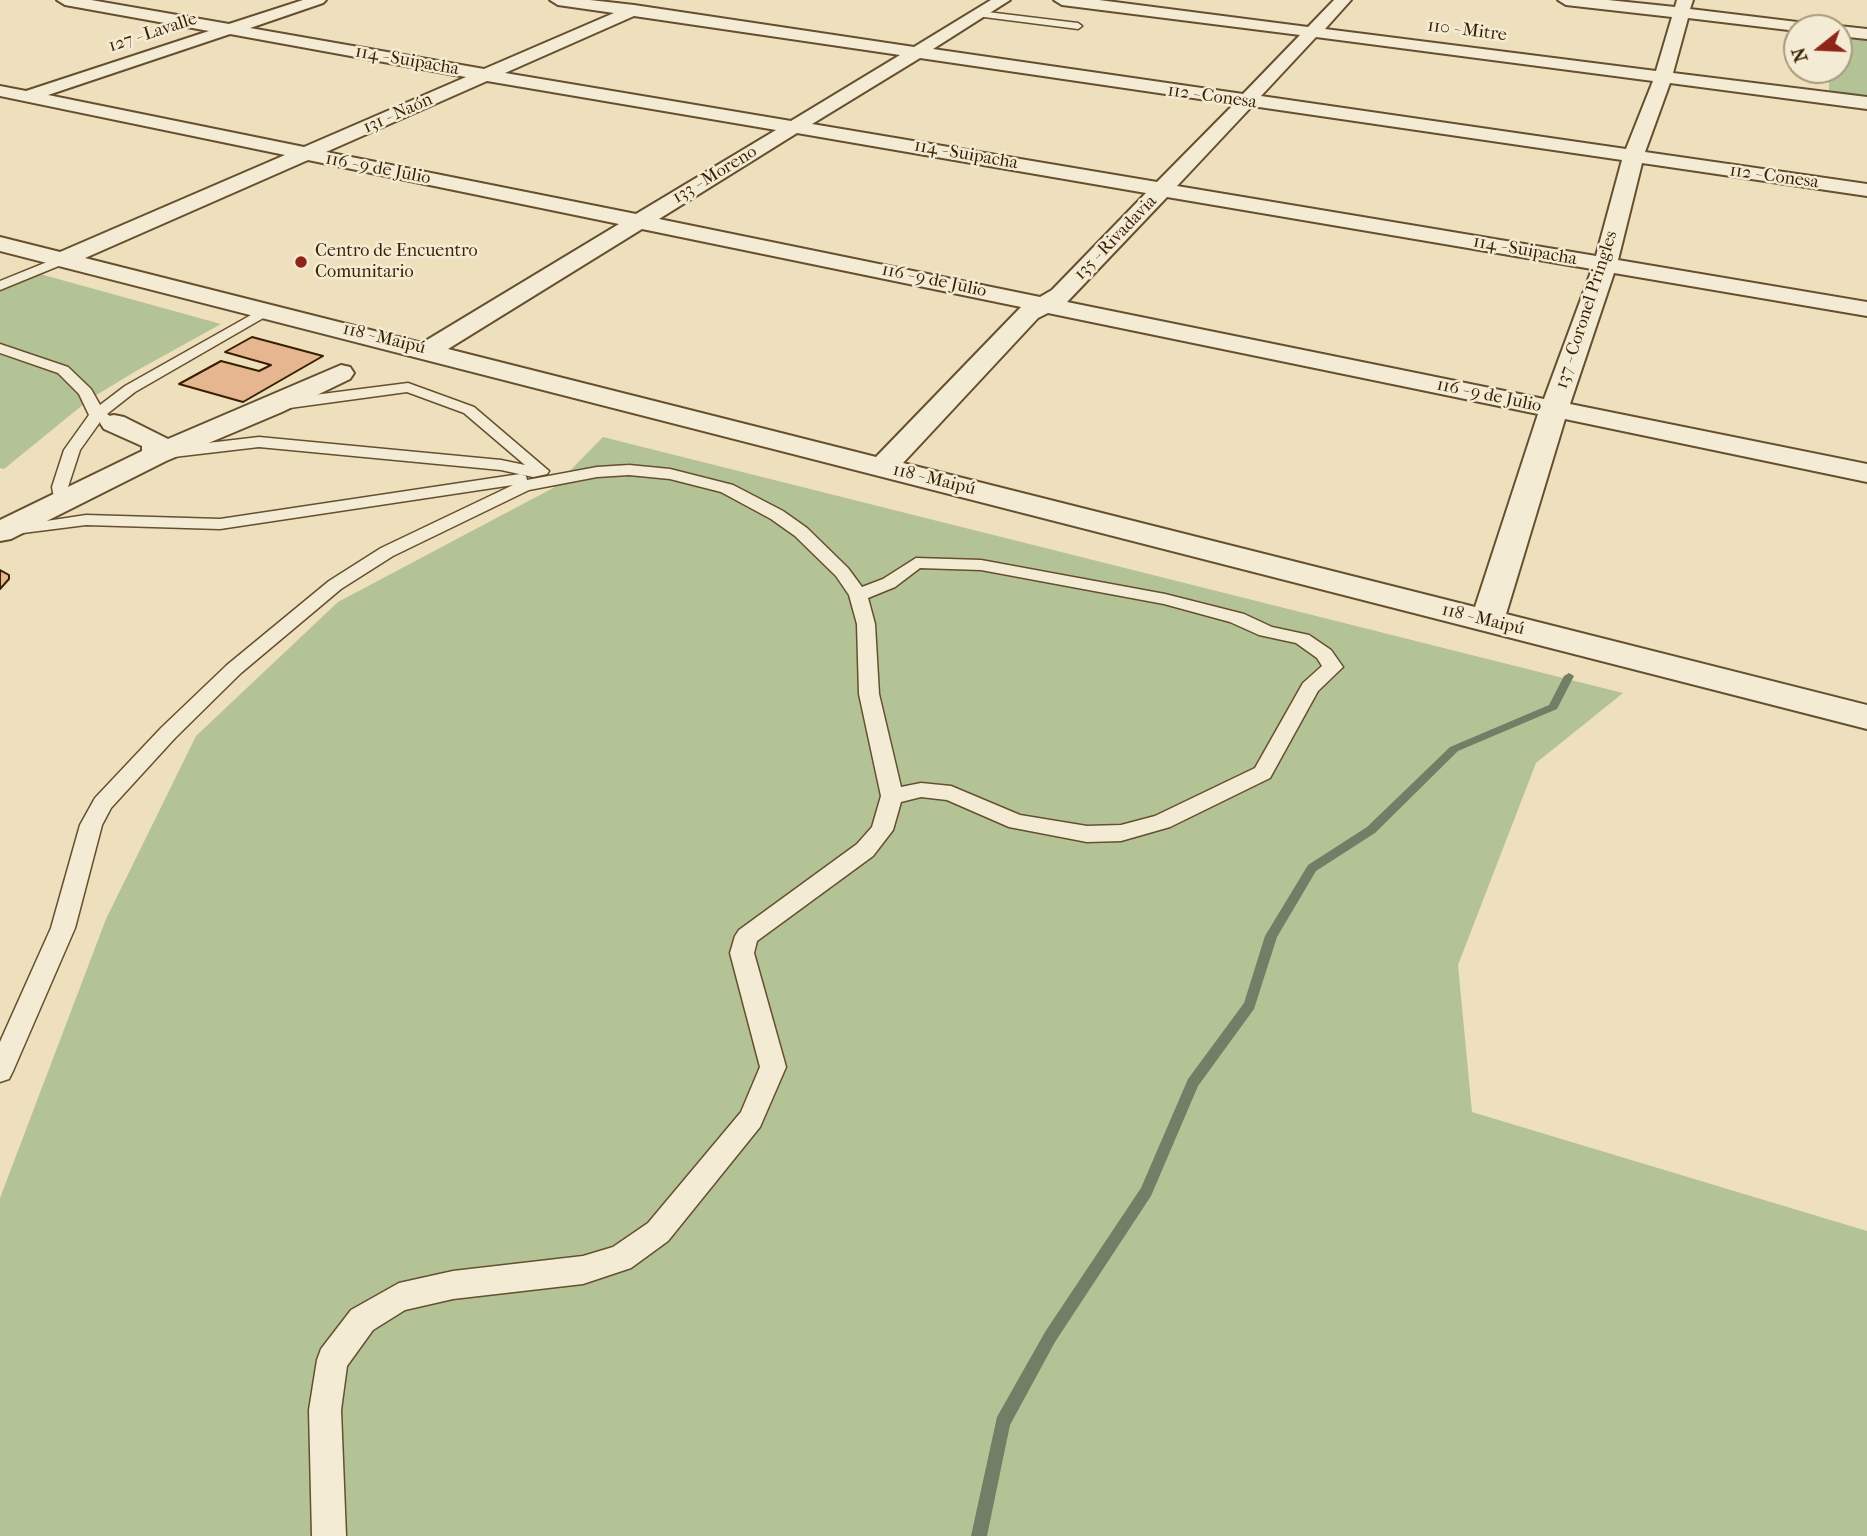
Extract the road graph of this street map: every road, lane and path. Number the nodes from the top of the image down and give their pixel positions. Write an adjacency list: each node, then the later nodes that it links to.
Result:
1 (65, 0): 14 (street, 114 - Suipacha)
2 (318, 0): 14 (street, 127 - Lavalle)
3 (558, 0): 10 (street, 112 - Conesa)
4 (657, 0): 10 (street, 131 - Naón)
5 (1002, 0): 11 (street, 133 - Moreno)
6 (1062, 0): 15 (street, 110 - Mitre)
7 (1343, 0): 15 (street, 135 - Rivadavia)
8 (1566, 0): 9 (street)
9 (1683, 6): 12 (street); 18 (street, 137 - Coronel Pringles)
10 (631, 11): 16 (street, 112 - Conesa); 17 (street, 131 - Naón)
11 (979, 14): 13 (lane); 16 (street, 133 - Moreno)
12 (1783, 23)
13 (1078, 26)
14 (231, 29): 17 (street, 114 - Suipacha); 20 (street, 127 - Lavalle)
15 (1311, 33): 18 (street, 110 - Mitre); 21 (street, 135 - Rivadavia)
16 (913, 54): 21 (street, 112 - Conesa); 24 (street, 133 - Moreno)
17 (486, 75): 24 (street, 114 - Suipacha); 25 (street, 131 - Naón)
18 (1663, 77): 22 (street, 110 - Mitre); 26 (street, 137 - Coronel Pringles)
19 (0, 91): 20 (street, 116 - 9 de Julio)
20 (26, 97): 23 (street, 127 - Lavalle); 25 (street, 116 - 9 de Julio)
21 (1247, 102): 26 (street, 112 - Conesa); 27 (street, 135 - Rivadavia)
22 (1867, 103)
23 (0, 106)
24 (795, 126): 27 (street, 114 - Suipacha); 29 (street, 133 - Moreno)
25 (305, 155): 29 (street, 116 - 9 de Julio); 31 (street, 131 - Naón)
26 (1633, 157): 28 (street, 112 - Conesa); 32 (street, 137 - Coronel Pringles)
27 (1164, 188): 32 (street, 114 - Suipacha); 34 (street, 135 - Rivadavia)
28 (1867, 190)
29 (640, 221): 34 (street, 116 - 9 de Julio); 38 (street, 133 - Moreno)
30 (0, 244): 31 (street, 118 - Maipú)
31 (62, 260): 33 (lane); 36 (street, 118 - Maipú)
32 (1605, 265): 35 (street, 114 - Suipacha); 41 (street, 137 - Coronel Pringles)
33 (0, 286)
34 (1047, 304): 41 (street, 116 - 9 de Julio); 44 (street, 135 - Rivadavia)
35 (1867, 309)
36 (267, 310): 38 (street, 118 - Maipú); 42 (lane)
37 (0, 348): 42 (lane)
38 (429, 351): 44 (street, 118 - Maipú)
39 (341, 373): 40 (street)
40 (272, 406): 43 (street); 46 (lane)
41 (1554, 410): 45 (street, 116 - 9 de Julio); 50 (street, 137 - Coronel Pringles)
42 (105, 419): 43 (street); 47 (lane)
43 (156, 454): 46 (lane); 47 (street)
44 (883, 467): 50 (street, 118 - Maipú)
45 (1867, 473)
46 (548, 477): 48 (lane); 49 (lane); 53 (lane)
47 (61, 500): 48 (street)
48 (1, 532)
49 (858, 595): 52 (lane); 52 (lane)
50 (1487, 621): 51 (street, 118 - Maipú)
51 (1867, 717)
52 (892, 796): 54 (lane)
53 (0, 1071)
54 (328, 1536)

